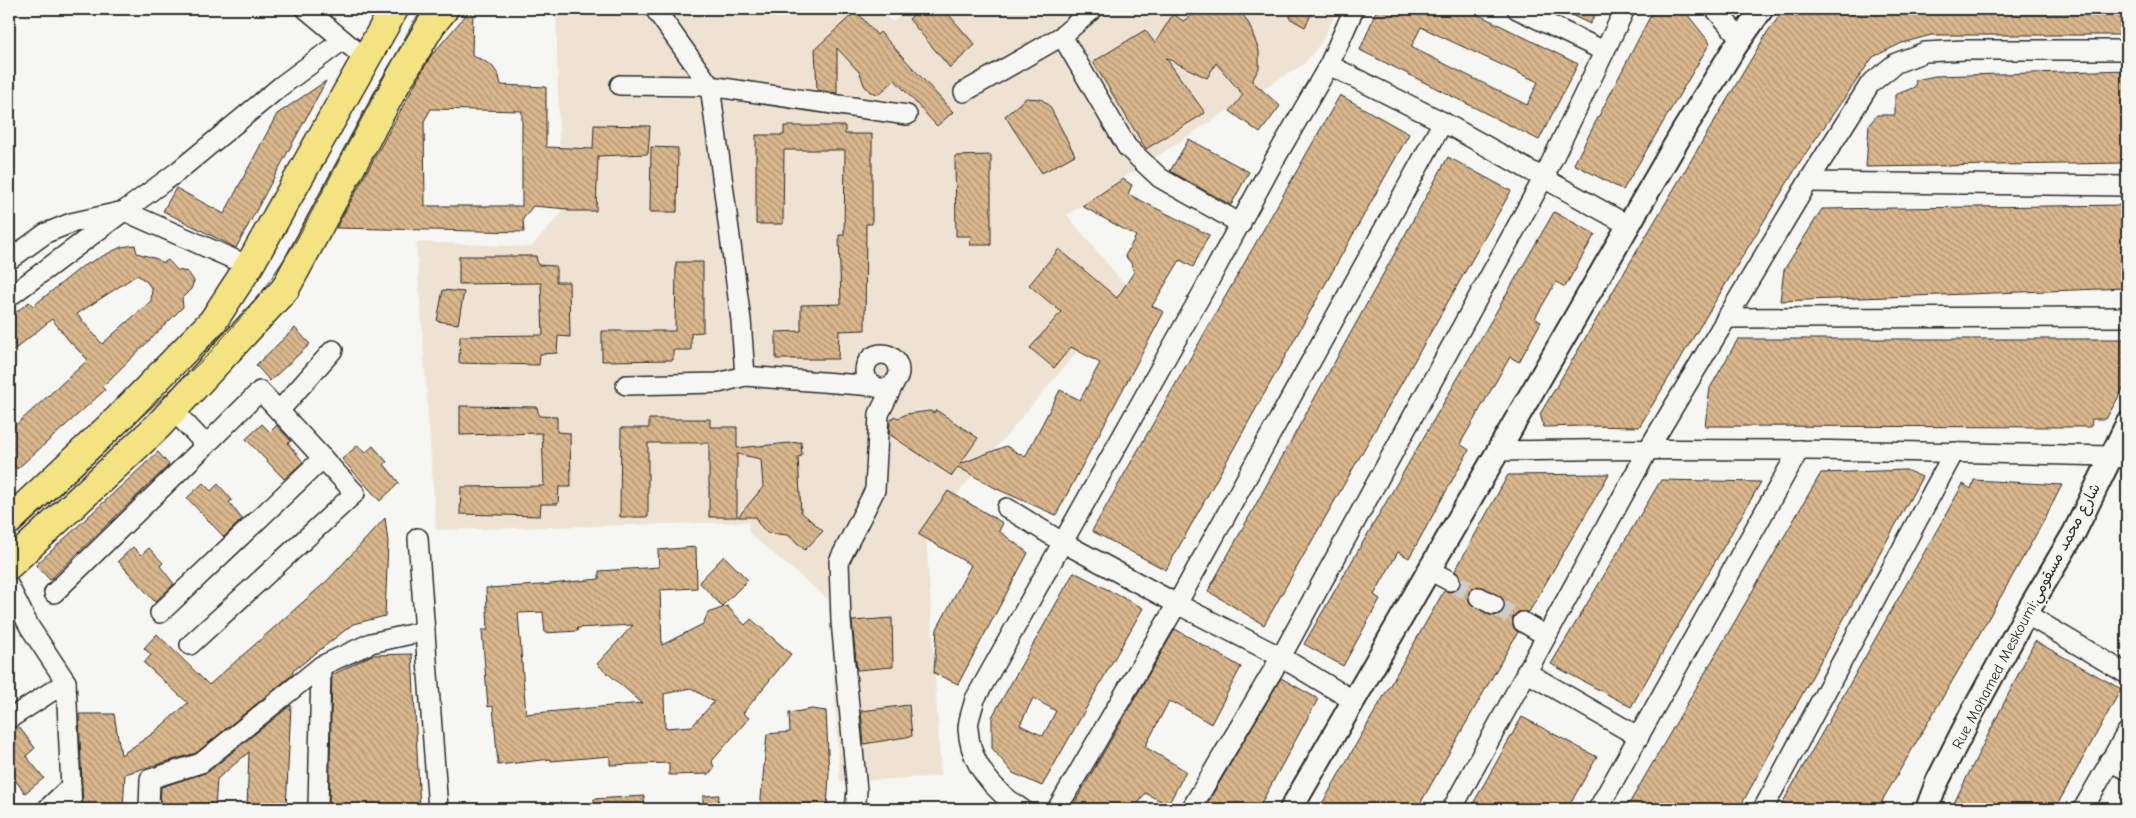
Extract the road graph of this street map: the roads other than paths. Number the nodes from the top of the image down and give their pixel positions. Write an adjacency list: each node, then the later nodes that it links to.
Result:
1 (306, 9): 13 (street)
2 (394, 9): 16 (main road)
3 (444, 9): 39 (main road)
4 (656, 9): 19 (street)
5 (1093, 9): 11 (street)
6 (1354, 9): 17 (street)
7 (1517, 9): 15 (street)
8 (1625, 9): 15 (street)
9 (1715, 9): 12 (street)
10 (1762, 9): 12 (street)
11 (1062, 36): 20 (street); 27 (street)
12 (1741, 39): 28 (street)
13 (343, 40): 16 (street); 26 (street)
14 (2127, 50): 24 (street)
15 (1604, 51): 23 (street)
16 (367, 60): 30 (main road)
17 (1329, 65): 22 (street); 27 (street)
18 (620, 85): 19 (street)
19 (710, 86): 21 (street); 35 (street)
20 (964, 92)
21 (907, 115)
22 (1443, 122): 23 (street); 58 (street)
23 (1544, 177): 28 (street); 65 (street)
24 (1808, 182): 25 (street); 33 (street)
25 (2127, 186)
26 (124, 211): 29 (street); 30 (street); 31 (street)
27 (1241, 224): 52 (street)
28 (1628, 226): 45 (street)
29 (9, 260)
30 (249, 266): 50 (main road)
31 (9, 297)
32 (2127, 317): 33 (street)
33 (1726, 318): 43 (street)
34 (334, 350): 40 (street)
35 (745, 376): 37 (street); 38 (street)
36 (894, 383): 38 (street); 38 (street); 82 (street)
37 (626, 385)
38 (874, 386)
39 (173, 410): 42 (street); 53 (main road)
40 (279, 411): 42 (street); 47 (street)
41 (2127, 424): 48 (street, Rue Mohamed Meskoumi;شارع محمد مسقومي)
42 (206, 445): 57 (street)
43 (1650, 448): 44 (street); 45 (street); 63 (street)
44 (1799, 450): 46 (street); 73 (street)
45 (1498, 451): 54 (street)
46 (1954, 452): 48 (street); 89 (street)
47 (324, 458): 59 (street); 64 (street)
48 (2119, 458): 60 (street, Rue Mohamed Meskoumi;شارع محمد مسقومي)
49 (1007, 508): 52 (street)
50 (9, 521)
51 (418, 538): 62 (street)
52 (1062, 542): 58 (street); 83 (street)
53 (9, 565)
54 (1429, 570): 55 (street); 70 (street)
55 (1450, 581)
56 (9, 586): 69 (street)
57 (54, 592)
58 (1177, 604): 65 (street); 84 (street)
59 (160, 613)
60 (2026, 614): 68 (street); 90 (street, Rue Mohamed Meskoumi;شارع محمد مسقومي)
61 (1523, 622): 63 (street)
62 (425, 631): 66 (street); 81 (street)
63 (1546, 636): 67 (street)
64 (190, 645)
65 (1281, 657): 70 (street); 85 (street)
66 (321, 666): 79 (street); 80 (street)
67 (1526, 672): 73 (street); 87 (street)
68 (2127, 674)
69 (66, 682): 71 (street); 76 (street)
70 (1354, 701): 86 (street)
71 (9, 719)
72 (2127, 732): 74 (street)
73 (1639, 737): 88 (street)
74 (2109, 761): 75 (street); 91 (street)
75 (2127, 770)
76 (71, 786): 77 (street); 78 (street)
77 (47, 809)
78 (72, 809)
79 (150, 809)
80 (318, 809)
81 (438, 809)
82 (855, 809)
83 (1022, 809)
84 (1057, 809)
85 (1191, 809)
86 (1291, 809)
87 (1452, 809)
88 (1598, 809)
89 (1763, 809)
90 (1927, 809)
91 (2082, 809)

